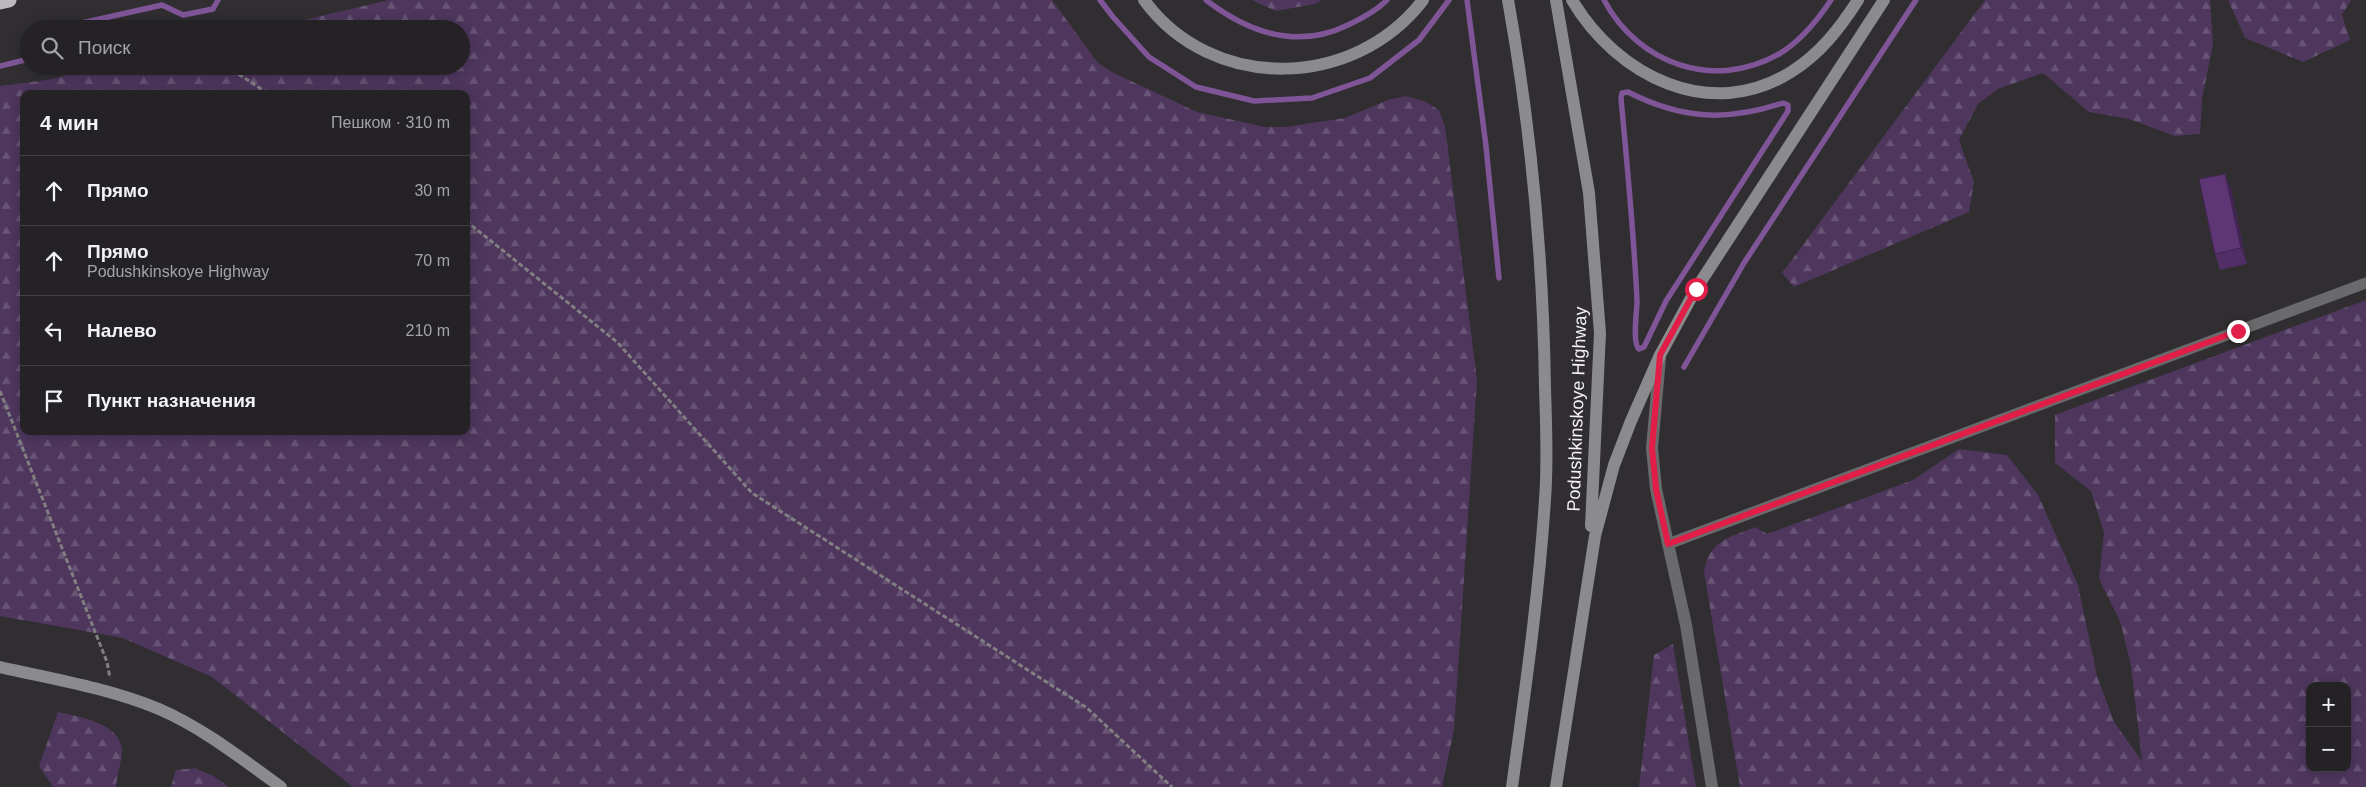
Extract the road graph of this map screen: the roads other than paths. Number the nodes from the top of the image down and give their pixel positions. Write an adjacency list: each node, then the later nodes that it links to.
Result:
1 (9, 0): 9 (highway)
2 (1144, 0): 3 (main road)
3 (1423, 0)
4 (1508, 0): 16 (main road)
5 (1556, 0): 13 (main road, Podushkinskoye Highway)
6 (1572, 0): 7 (main road)
7 (1858, 0)
8 (1884, 0): 11 (main road)
9 (0, 2)
10 (2366, 283): 12 (lane)
11 (1660, 355): 12 (street); 13 (main road)
12 (1668, 544): 18 (street)
13 (1588, 583): 17 (main road)
14 (0, 667): 15 (main road)
15 (281, 787)
16 (1512, 787)
17 (1556, 787)
18 (1712, 787)

